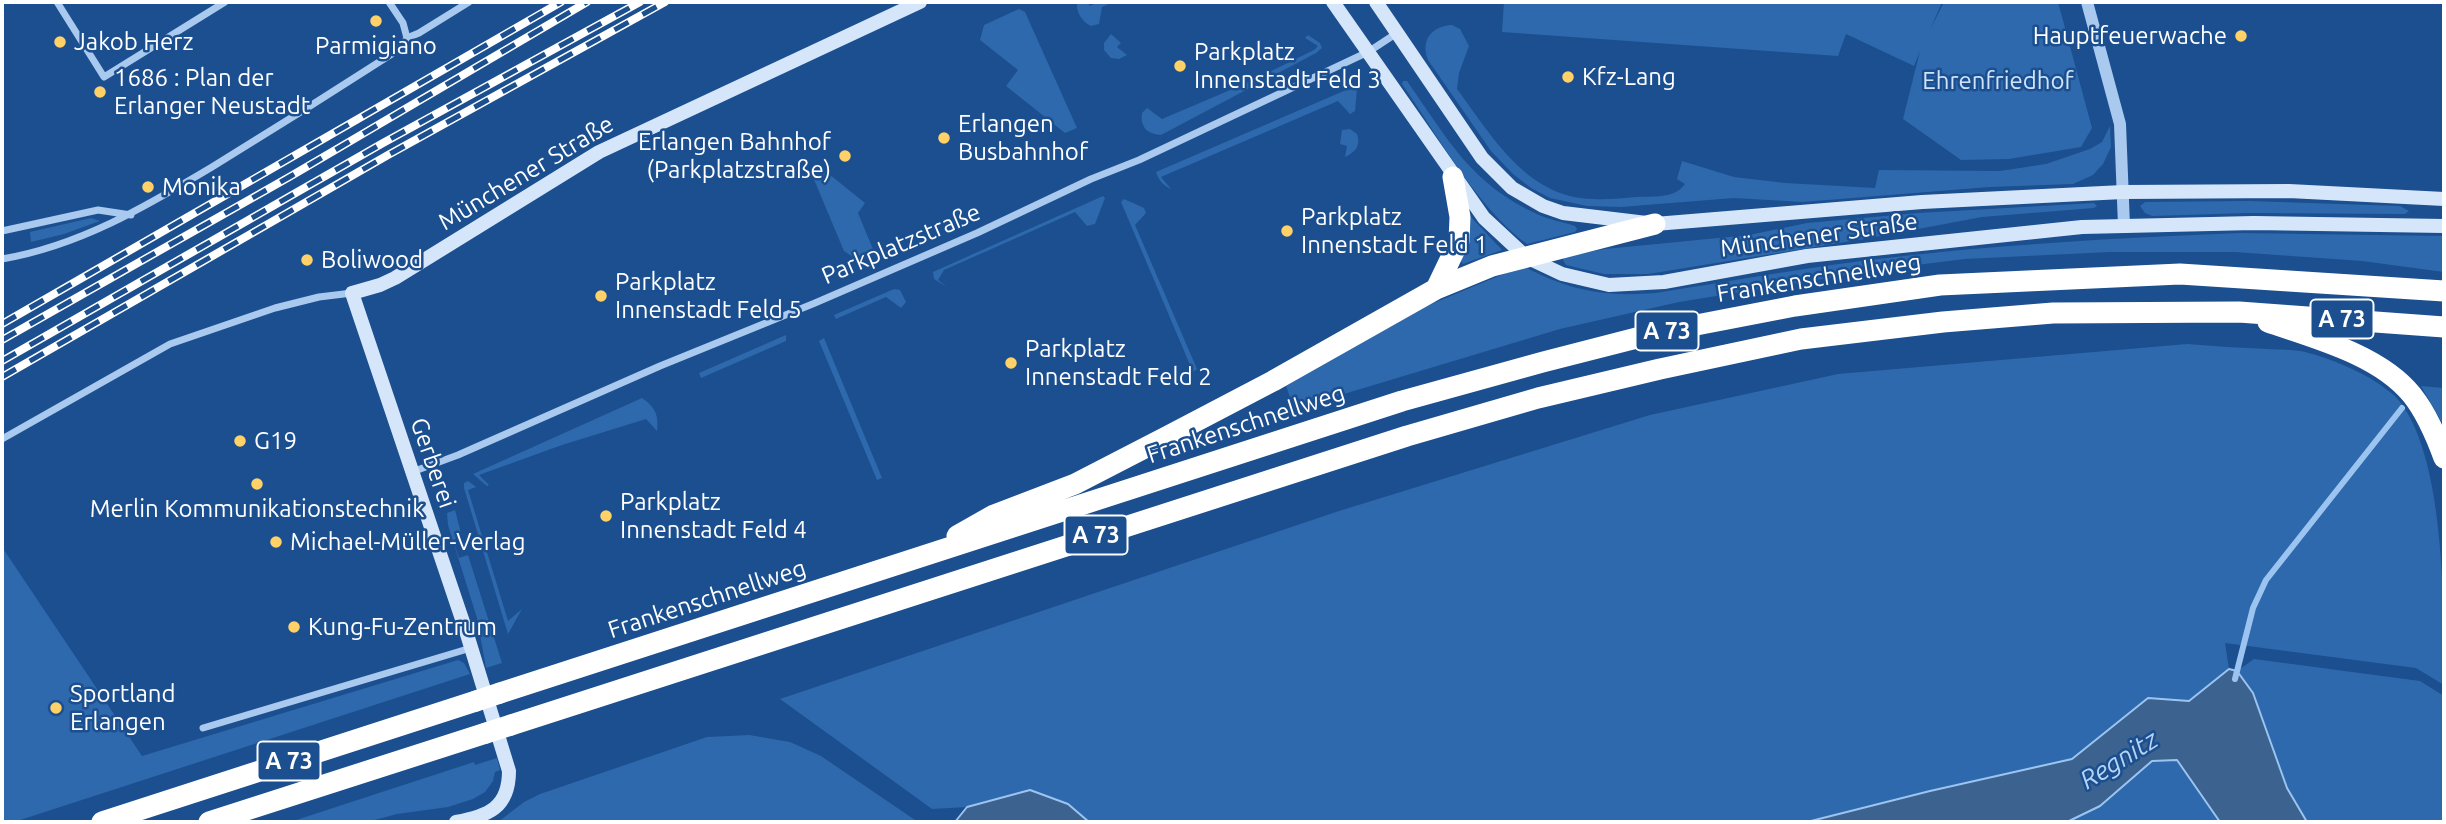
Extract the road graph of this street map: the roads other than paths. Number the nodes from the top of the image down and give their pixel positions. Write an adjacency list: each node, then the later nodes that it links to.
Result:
1 (57, 2): 2 (street)
2 (225, 2)
3 (389, 2): 10 (street)
4 (469, 2): 10 (street)
5 (920, 2): 24 (main road, Münchener Straße)
6 (1333, 2): 11 (main road, Münchener Straße)
7 (1376, 2): 9 (main road, Münchener Straße)
8 (2087, 2): 13 (street)
9 (1396, 33): 11 (street, Parkplatzstraße); 16 (main road, Münchener Straße)
10 (407, 38): 15 (street)
11 (1368, 51): 12 (main road, Münchener Straße); 29 (street, Parkplatzstraße)
12 (1453, 177): 20 (main road, Münchener Straße); 22 (highway)
13 (2123, 192): 14 (main road, Münchener Straße); 16 (main road, Münchener Straße); 17 (street)
14 (2444, 199)
15 (131, 215): 19 (street); 21 (street)
16 (1655, 224): 20 (highway)
17 (2124, 226): 18 (main road, Münchener Straße); 20 (main road, Münchener Straße)
18 (2444, 226)
19 (2, 231)
20 (1526, 257): 22 (highway)
21 (2, 259)
22 (1436, 289): 30 (highway)
23 (2444, 291): 30 (highway, Frankenschnellweg / A 73)
24 (352, 293): 27 (street, Münchener Straße); 29 (main road, Gerberei)
25 (2239, 312): 26 (highway, A 73); 28 (highway); 34 (highway, A 73, bridge)
26 (2444, 327)
27 (2, 439)
28 (2444, 458)
29 (412, 472): 31 (main road, Gerberei)
30 (919, 558): 33 (highway, Frankenschnellweg / A 73, bridge)
31 (471, 648): 32 (street); 35 (main road, Gerberei)
32 (203, 728)
33 (102, 822)
34 (209, 822)
35 (456, 822)

